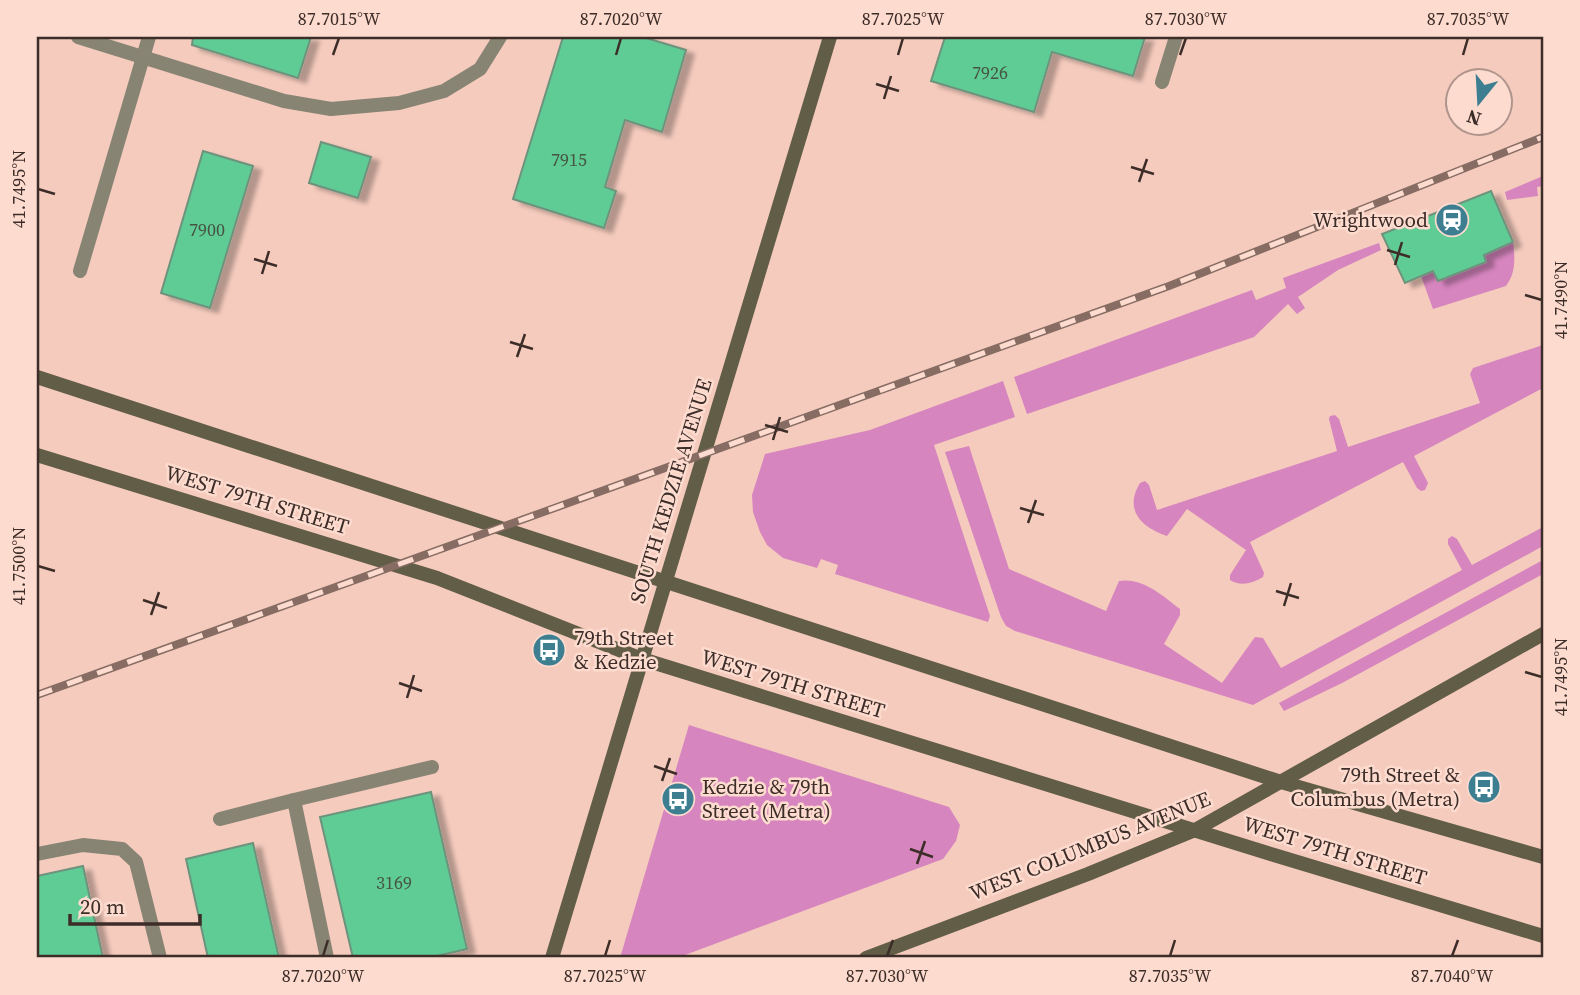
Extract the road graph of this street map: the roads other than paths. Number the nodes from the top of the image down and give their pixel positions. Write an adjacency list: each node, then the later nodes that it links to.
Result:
1 (78, 37): 6 (street)
2 (149, 37): 6 (street)
3 (500, 37): 6 (street)
4 (830, 37): 11 (main road, SOUTH KEDZIE AVENUE)
5 (1176, 37): 7 (street)
6 (143, 56): 8 (street)
7 (1162, 82)
8 (79, 271)
9 (37, 377): 11 (main road)
10 (37, 455): 13 (main road, WEST 79TH STREET)
11 (665, 582): 13 (main road, SOUTH KEDZIE AVENUE); 15 (main road)
12 (1543, 634): 15 (main road, WEST COLUMBUS AVENUE)
13 (642, 659): 18 (main road, WEST 79TH STREET); 25 (main road, SOUTH KEDZIE AVENUE)
14 (432, 767): 16 (street)
15 (1281, 782): 18 (main road, WEST COLUMBUS AVENUE); 20 (main road)
16 (295, 800): 17 (street); 24 (street)
17 (220, 819)
18 (1195, 830): 21 (main road, WEST 79TH STREET); 22 (main road, WEST COLUMBUS AVENUE)
19 (37, 854): 23 (street)
20 (1543, 857)
21 (1543, 936)
22 (873, 957)
23 (160, 958)
24 (327, 958)
25 (551, 958)

